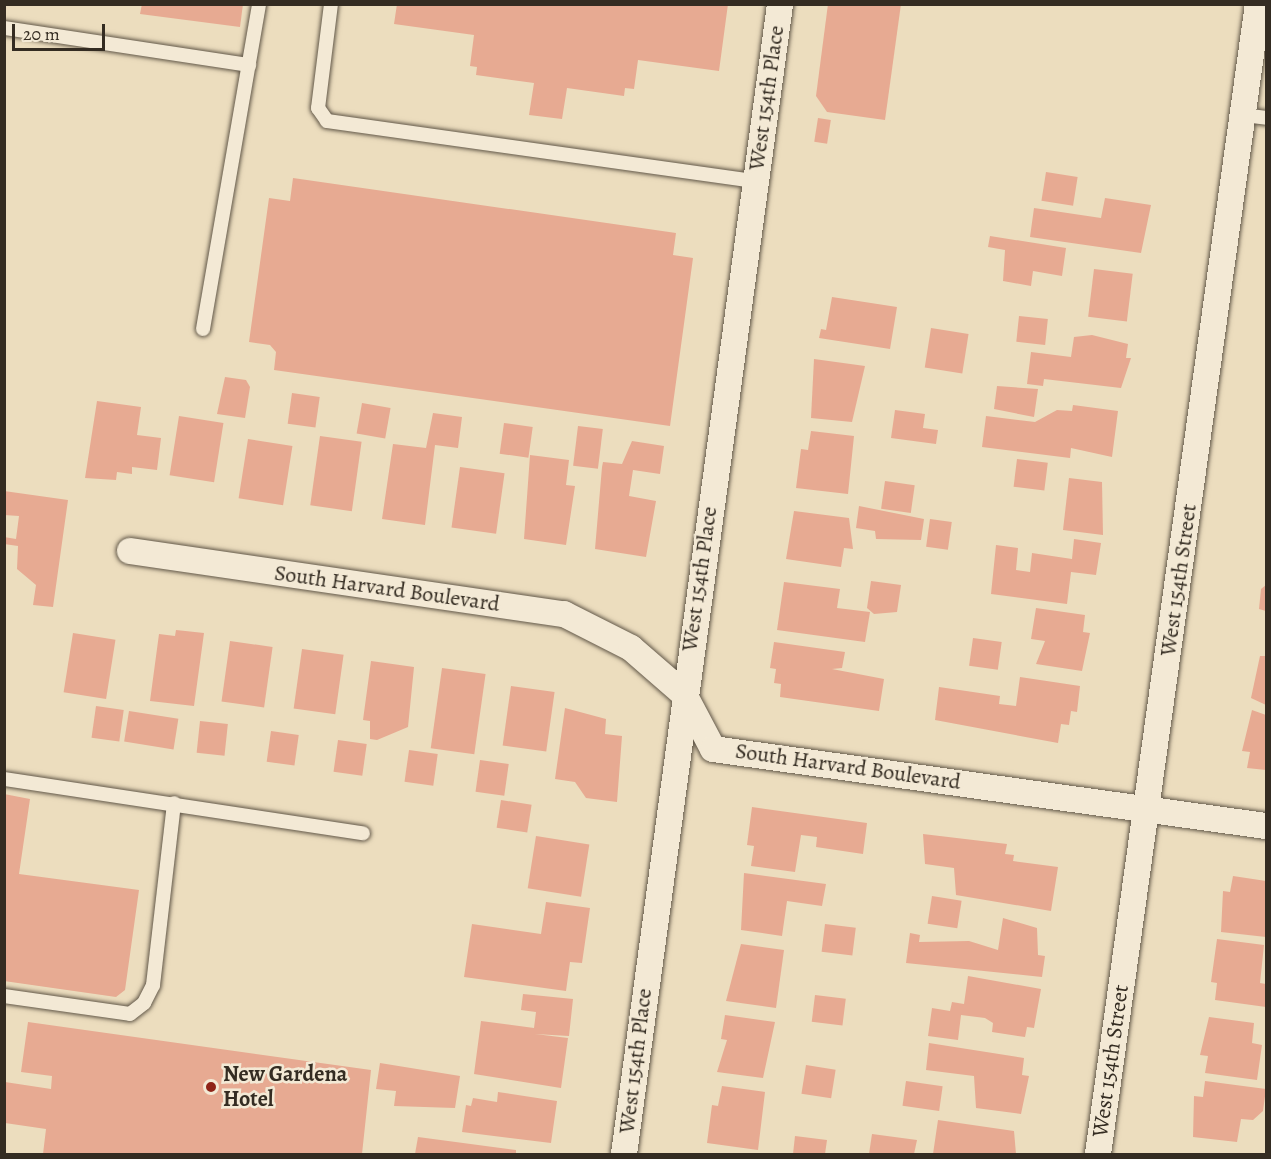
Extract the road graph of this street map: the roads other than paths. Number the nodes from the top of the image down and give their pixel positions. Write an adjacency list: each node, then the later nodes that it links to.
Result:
1 (259, 4): 6 (lane)
2 (331, 4): 8 (lane)
3 (780, 4): 8 (street, West 154th Place)
4 (1258, 4): 7 (street, West 154th Street)
5 (4, 28): 6 (lane)
6 (249, 65): 9 (lane)
7 (1255, 116): 14 (street, West 154th Street)
8 (755, 181): 11 (street, West 154th Place)
9 (203, 329)
10 (130, 551): 11 (street, South Harvard Boulevard)
11 (684, 694): 14 (street, South Harvard Boulevard); 18 (street, West 154th Place)
12 (4, 779): 13 (lane)
13 (174, 803): 16 (lane); 17 (lane)
14 (1147, 808): 15 (street, South Harvard Boulevard); 19 (street, West 154th Street)
15 (1266, 826)
16 (363, 833)
17 (4, 996)
18 (624, 1155)
19 (1098, 1155)

